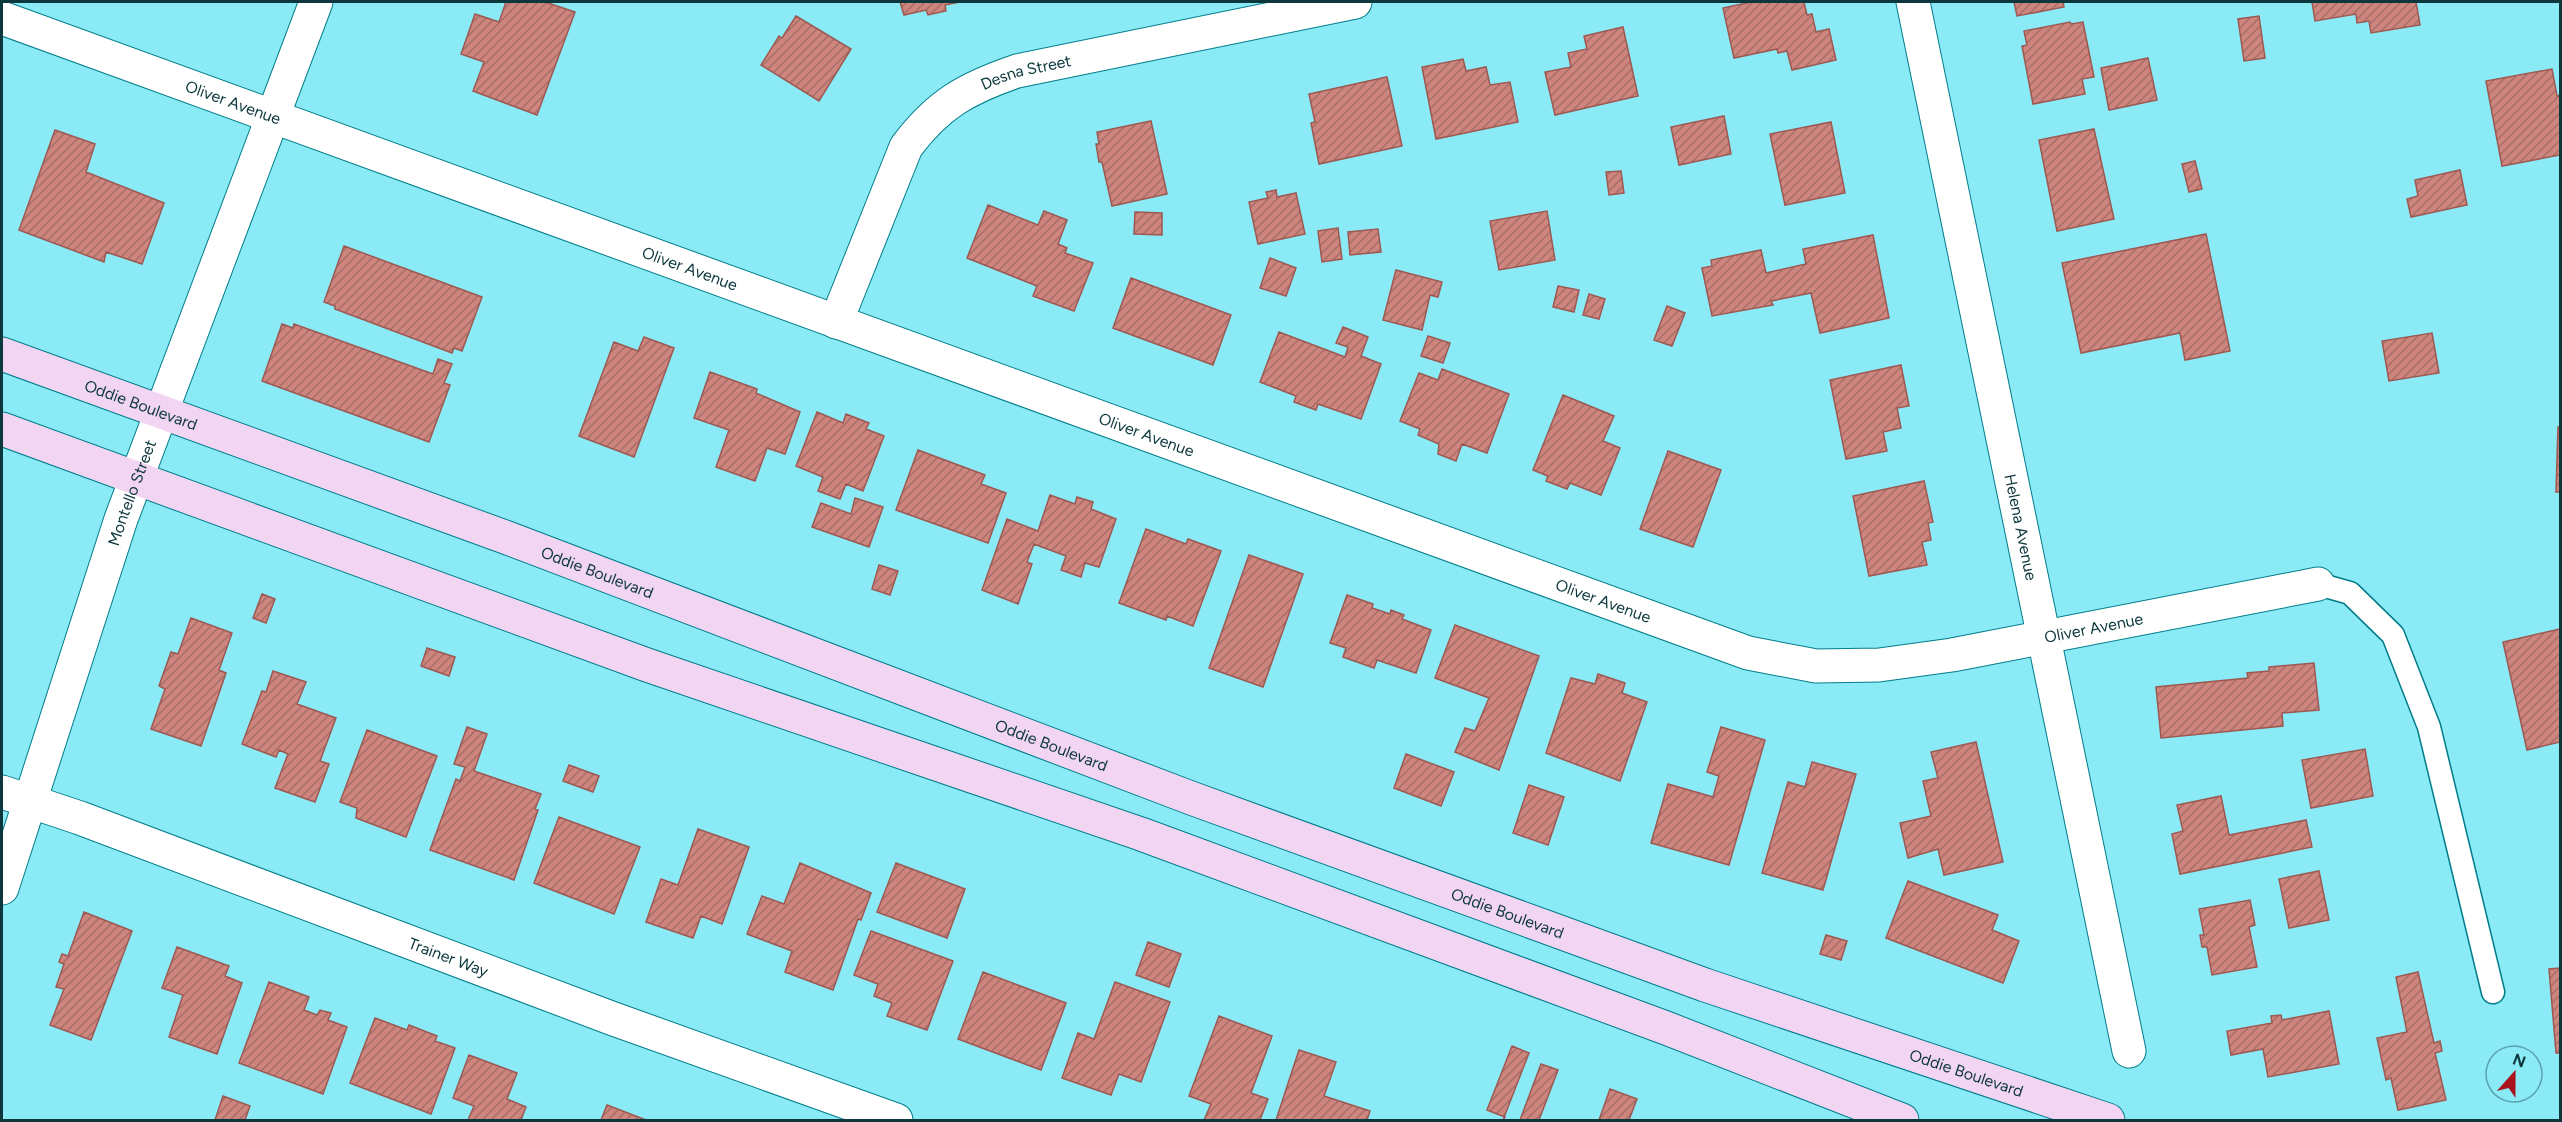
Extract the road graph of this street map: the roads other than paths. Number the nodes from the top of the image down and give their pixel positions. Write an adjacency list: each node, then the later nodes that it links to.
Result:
1 (316, 2): 5 (street, Montello Street)
2 (1355, 2): 6 (street, Desna Street)
3 (1913, 2): 12 (street, Helena Avenue)
4 (2, 18): 5 (street, Oliver Avenue)
5 (274, 117): 6 (street, Oliver Avenue); 8 (street, Montello Street)
6 (836, 322): 12 (street, Oliver Avenue)
7 (2, 354): 8 (main road, Oddie Boulevard)
8 (161, 412): 10 (street, Montello Street); 19 (main road, Oddie Boulevard)
9 (2, 429): 10 (main road)
10 (136, 478): 13 (street, Montello Street); 18 (main road)
11 (2318, 584): 12 (street, Oliver Avenue); 15 (lane)
12 (2044, 637): 16 (street, Helena Avenue)
13 (16, 798): 14 (street, Montello Street); 17 (street, Trainer Way)
14 (2, 888)
15 (2493, 992)
16 (2129, 1051)
17 (896, 1120)
18 (1902, 1120)
19 (2108, 1120)

